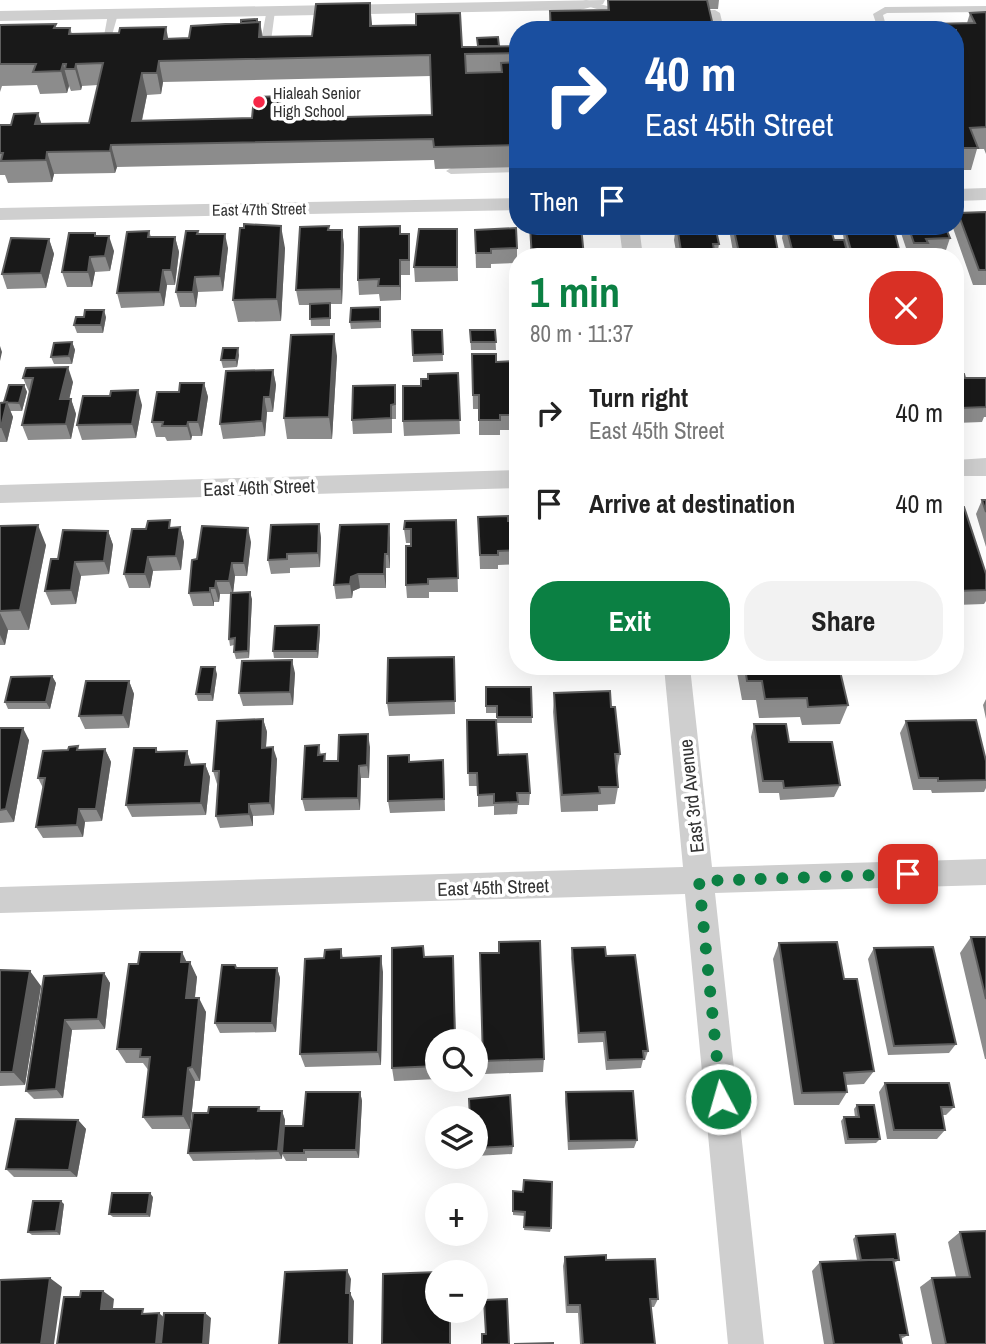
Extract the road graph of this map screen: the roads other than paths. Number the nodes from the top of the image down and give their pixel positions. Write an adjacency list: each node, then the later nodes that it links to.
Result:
1 (593, 1): 3 (street); 5 (lane)
2 (986, 9): 9 (lane)
3 (270, 11): 4 (street); 12 (lane)
4 (113, 14): 7 (street); 13 (lane)
5 (635, 14)
6 (675, 14): 8 (lane)
7 (0, 16)
8 (717, 21)
9 (880, 21)
10 (278, 40): 12 (lane)
11 (253, 41): 12 (lane)
12 (266, 41)
13 (118, 45)
14 (509, 169): 15 (lane)
15 (451, 171)
16 (986, 194): 17 (street)
17 (964, 195)
18 (509, 204): 19 (street, East 47th Street)
19 (0, 214)
20 (986, 467): 21 (street)
21 (964, 468)
22 (509, 479): 23 (street, East 46th Street)
23 (0, 494)
24 (678, 675): 26 (street, East 3rd Avenue)
25 (986, 872): 26 (street, East 45th Street)
26 (699, 881): 27 (street, East 45th Street); 28 (street, East 3rd Avenue)
27 (0, 900)
28 (746, 1344)

